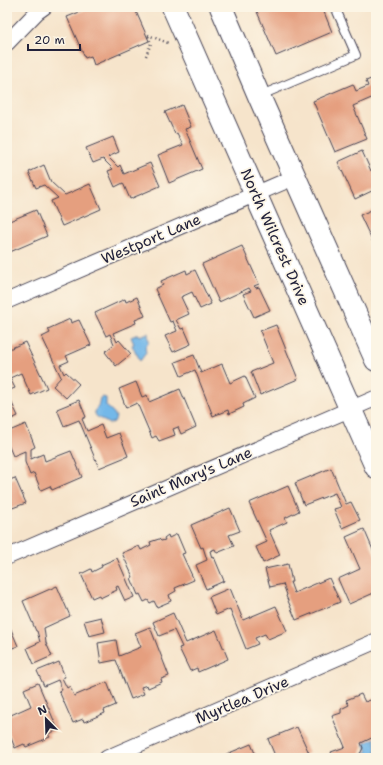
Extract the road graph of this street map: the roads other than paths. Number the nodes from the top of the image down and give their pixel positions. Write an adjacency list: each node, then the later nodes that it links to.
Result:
1 (44, 7): 5 (street)
2 (173, 7): 8 (main road, North Wilcrest Drive)
3 (221, 7): 6 (main road)
4 (335, 7): 6 (lane)
5 (7, 43)
6 (259, 96): 7 (main road)
7 (295, 177): 8 (street, Westport Lane); 10 (main road)
8 (256, 193): 9 (street, Westport Lane); 12 (main road, North Wilcrest Drive)
9 (7, 301)
10 (376, 360)
11 (376, 398): 12 (street, Saint Mary's Lane)
12 (350, 409): 13 (main road, North Wilcrest Drive); 14 (street, Saint Mary's Lane)
13 (376, 468)
14 (7, 557)
15 (376, 641): 16 (street, Myrtlea Drive)
16 (107, 758)

